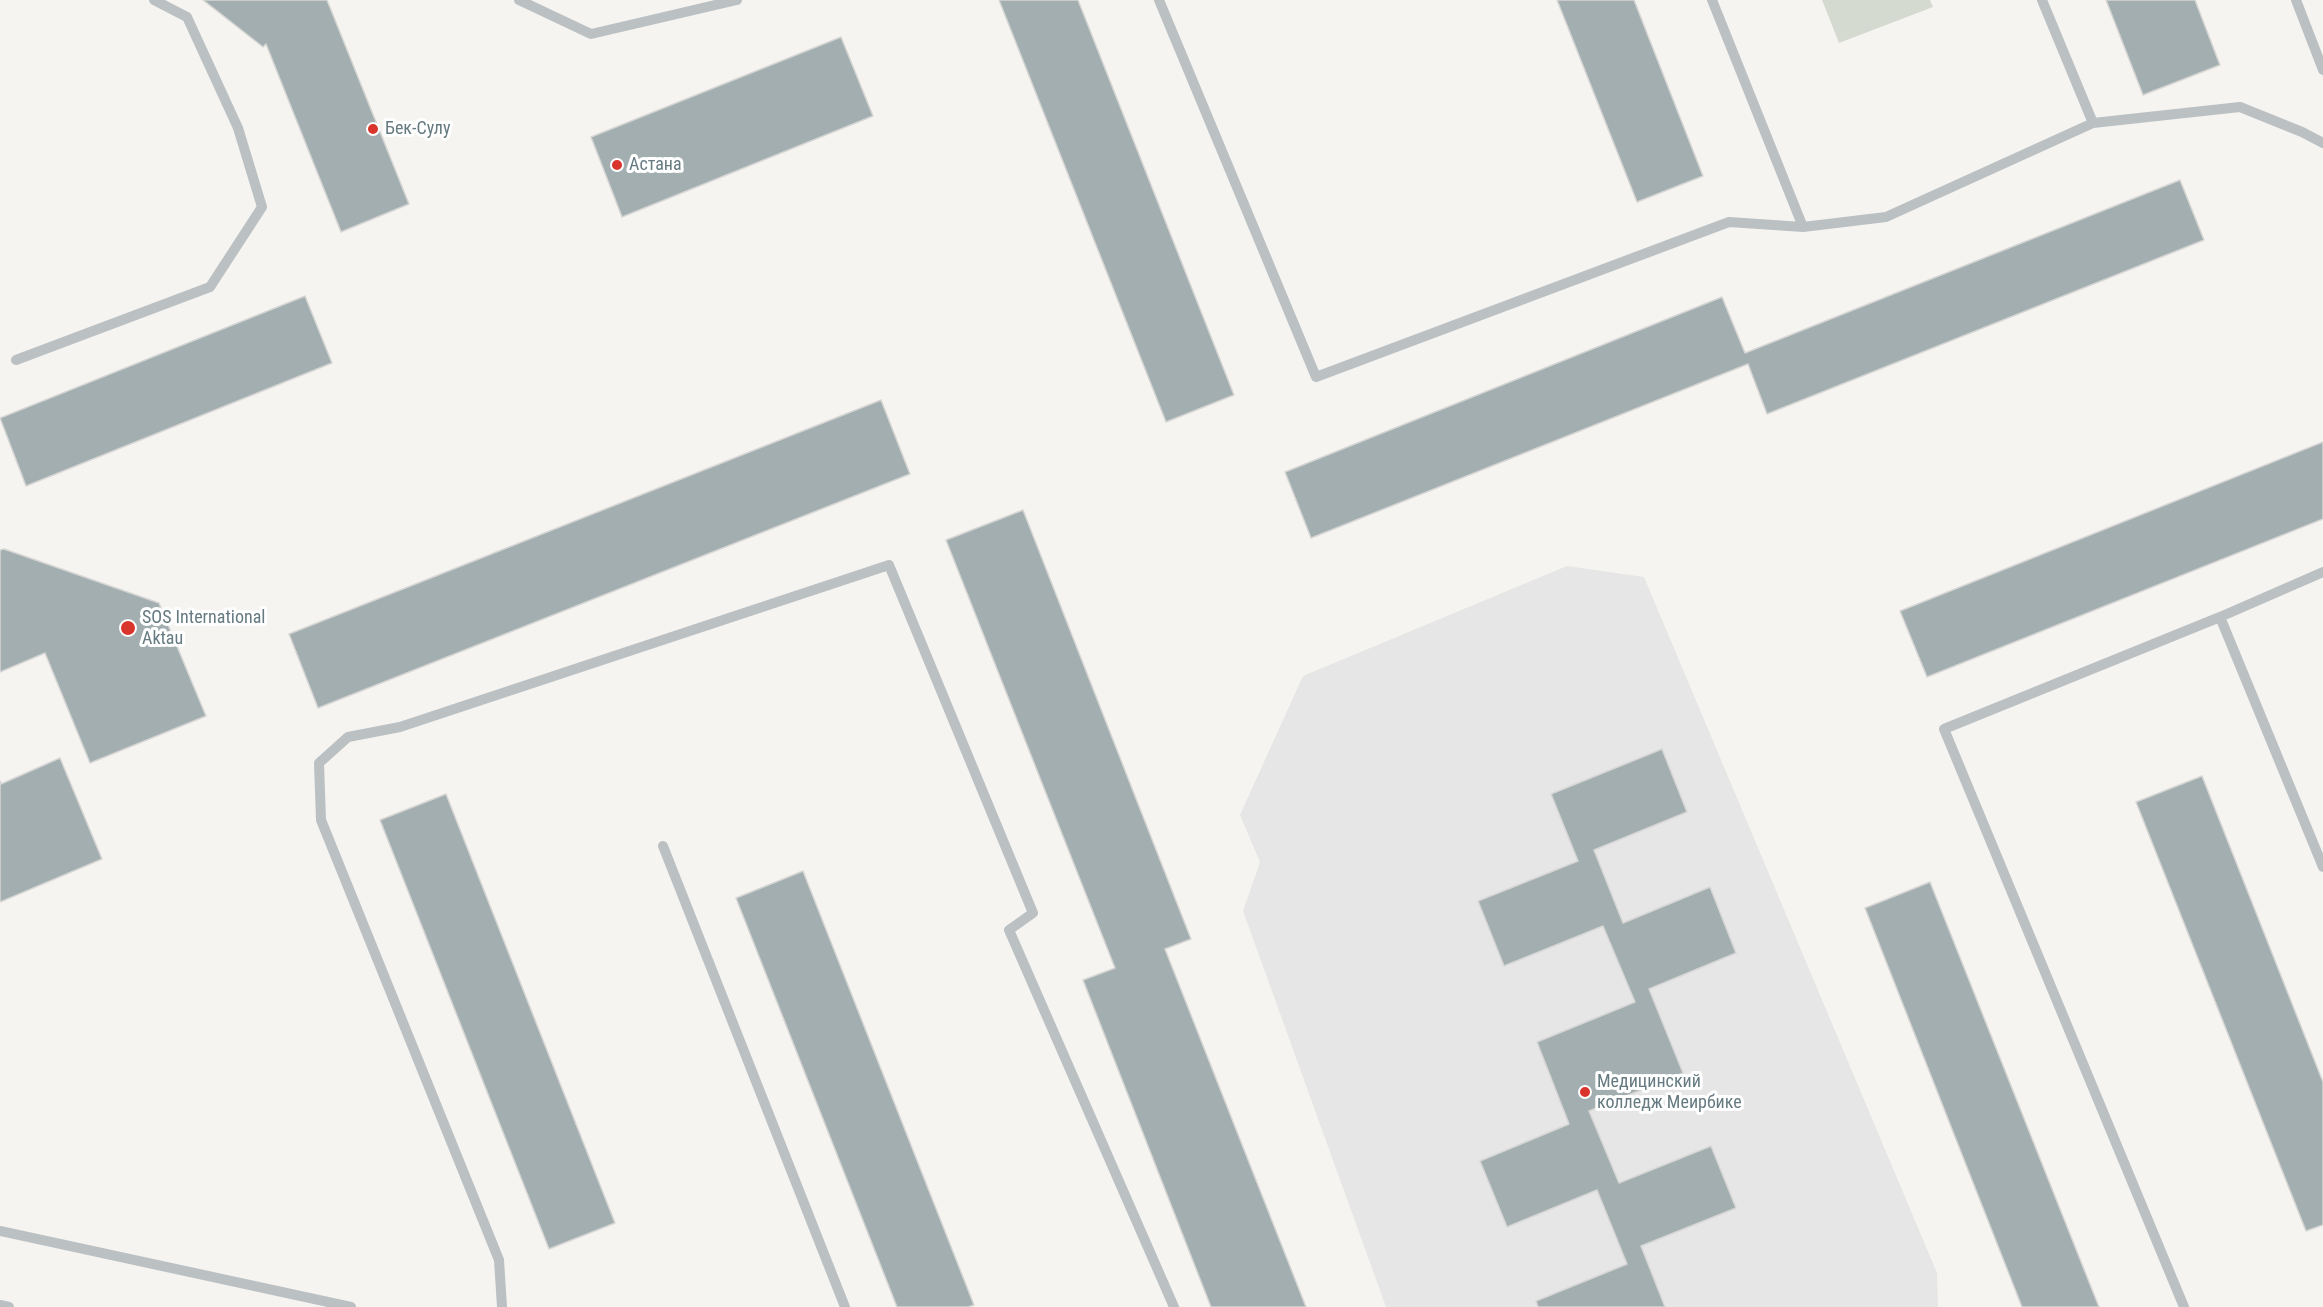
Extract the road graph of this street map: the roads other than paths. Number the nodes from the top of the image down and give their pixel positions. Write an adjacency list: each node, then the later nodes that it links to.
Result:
1 (154, 0): 12 (street)
2 (519, 0): 3 (street)
3 (737, 0)
4 (1159, 0): 11 (street)
5 (1712, 0): 11 (street)
6 (2042, 0): 9 (street)
7 (2296, 0): 8 (street)
8 (2323, 70)
9 (2093, 123): 10 (street); 11 (street)
10 (2323, 143)
11 (1803, 227)
12 (16, 360)
13 (2323, 572): 14 (street)
14 (2220, 617): 16 (street); 24 (street)
15 (663, 846): 22 (street)
16 (2323, 867)
17 (0, 1231): 20 (street)
18 (0, 1305): 19 (street)
19 (9, 1307)
20 (351, 1307)
21 (502, 1307): 23 (street)
22 (845, 1307)
23 (1173, 1307)
24 (2184, 1307)

